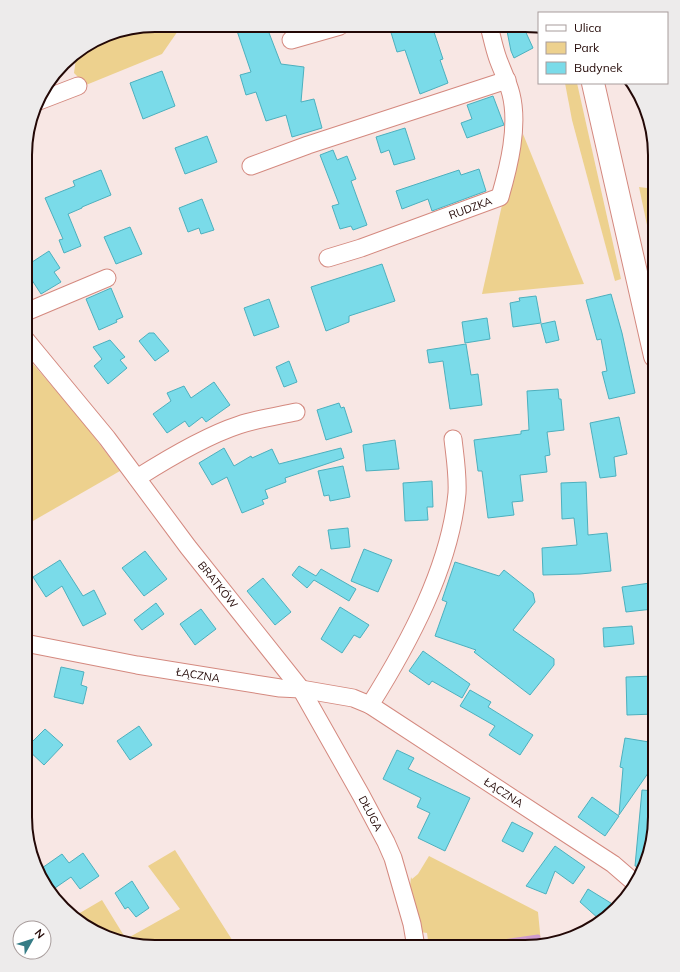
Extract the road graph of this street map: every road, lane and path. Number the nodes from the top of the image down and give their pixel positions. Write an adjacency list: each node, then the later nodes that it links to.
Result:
1 (319, 32): 3 (street)
2 (490, 32): 4 (street, RUDZKA)
3 (291, 40)
4 (506, 80): 8 (street); 9 (street, RUDZKA)
5 (593, 84): 12 (main road)
6 (78, 86): 7 (street)
7 (47, 98)
8 (251, 166)
9 (328, 258)
10 (107, 278): 11 (street)
11 (32, 309)
12 (648, 325)
13 (32, 347): 16 (street, BRATKÓW)
14 (296, 412): 16 (street)
15 (452, 439): 19 (street)
16 (137, 478): 18 (street, BRATKÓW)
17 (32, 644): 18 (street, ŁĄCZNA)
18 (301, 689): 19 (street, ŁĄCZNA); 21 (street, DŁUGA)
19 (370, 705): 20 (street, ŁĄCZNA)
20 (630, 879)
21 (415, 940)

